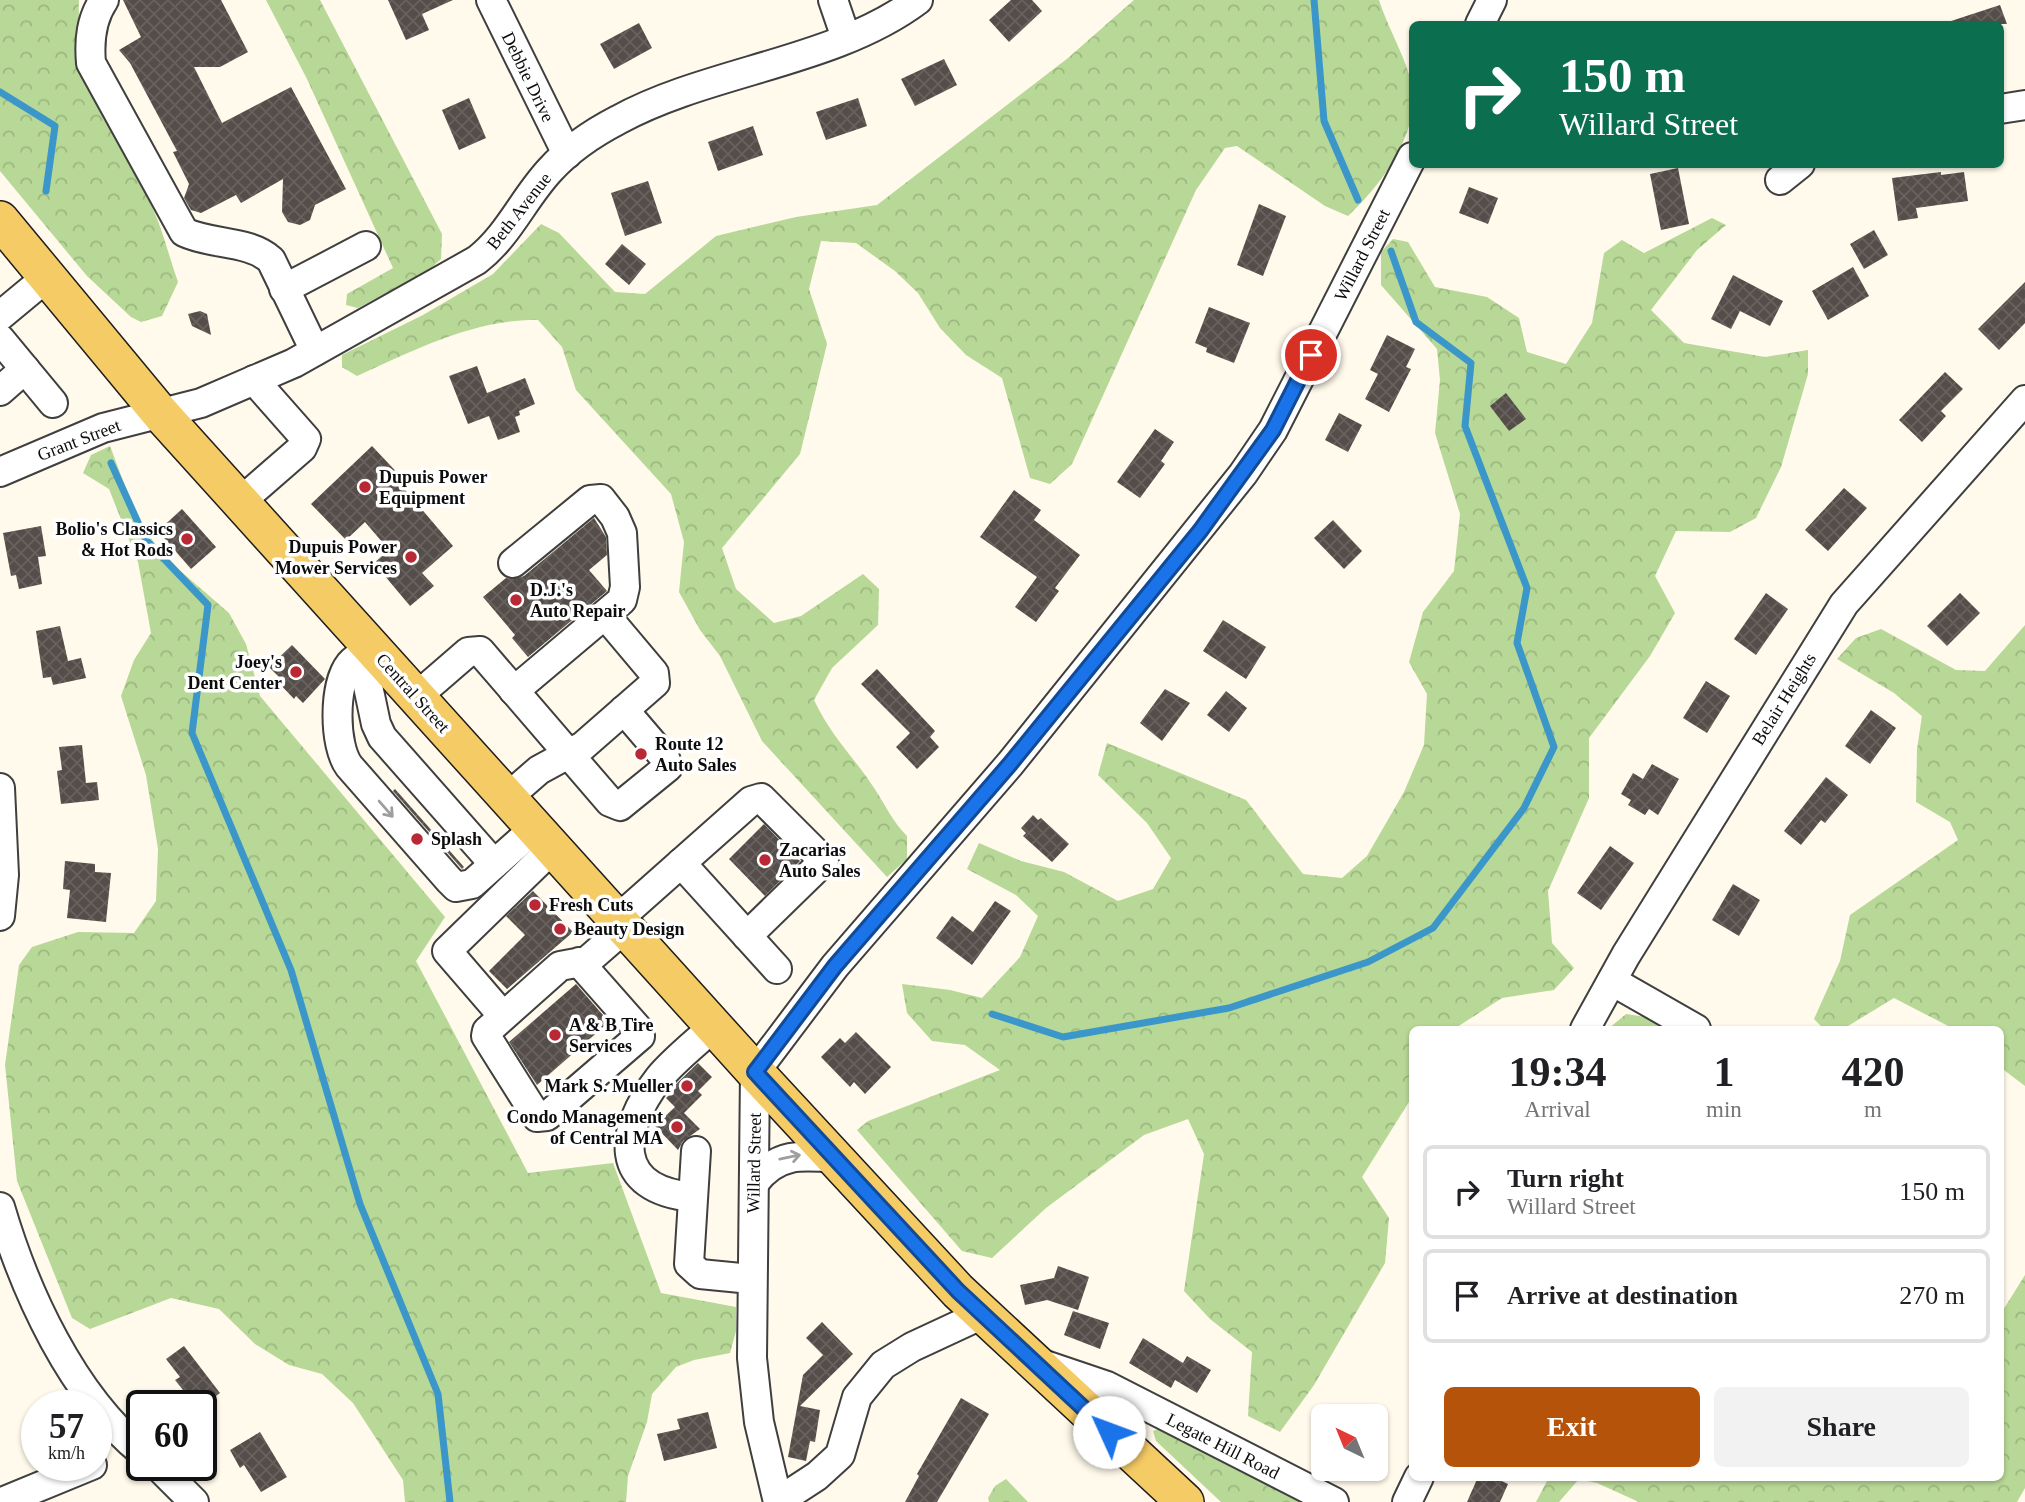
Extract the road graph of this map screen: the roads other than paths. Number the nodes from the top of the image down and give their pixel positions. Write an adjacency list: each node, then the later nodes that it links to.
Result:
1 (104, 0): 15 (street)
2 (491, 0): 10 (street, Debbie Drive)
3 (833, 0): 7 (street)
4 (918, 0): 7 (street, Beth Avenue)
5 (1492, 0): 6 (street)
6 (1482, 21)
7 (846, 38): 10 (street, Beth Avenue)
8 (2025, 104): 9 (street)
9 (2004, 108)
10 (567, 154): 18 (street, Beth Avenue)
11 (1409, 163): 49 (street, Willard Street)
12 (0, 220): 14 (main road, Central Street)
13 (366, 246): 15 (street)
14 (47, 277): 16 (street); 24 (main road, Central Street)
15 (284, 289): 18 (street)
16 (0, 316)
17 (0, 339): 19 (street)
18 (316, 351): 20 (street, Beth Avenue)
19 (25, 369): 21 (street); 23 (street)
20 (254, 380): 24 (street, Beth Avenue); 26 (street)
21 (0, 391)
22 (2025, 400): 44 (street, Belair Heights)
23 (53, 403)
24 (160, 413): 25 (street, Grant Street); 26 (main road, Central Street)
25 (0, 472)
26 (240, 502): 29 (main road, Central Street)
27 (513, 563): 28 (street)
28 (606, 616): 30 (street); 32 (street)
29 (373, 648): 31 (main road, Central Street); 38 (street); 38 (street, one-way to 38)
30 (514, 691): 31 (street); 33 (street)
31 (416, 696): 35 (main road, Central Street)
32 (624, 710): 33 (street); 33 (street)
33 (569, 755): 35 (street)
34 (0, 788): 39 (street)
35 (508, 797): 36 (main road, Central Street)
36 (544, 838): 38 (street); 40 (main road, Central Street); 45 (street)
37 (681, 863): 40 (street); 41 (street); 41 (street)
38 (494, 864)
39 (0, 916)
40 (622, 923): 42 (street); 46 (main road, Central Street)
41 (747, 936): 43 (street)
42 (579, 962): 45 (street); 45 (street)
43 (777, 969)
44 (1612, 981): 47 (street, Belair Heights); 48 (street)
45 (503, 1016)
46 (714, 1026): 49 (main road, Central Street); 53 (street)
47 (1587, 1026)
48 (1691, 1026)
49 (755, 1072): 51 (main road, Central Street); 52 (street, Willard Street)
50 (696, 1151): 53 (street)
51 (835, 1158): 52 (street, one-way to 51); 56 (main road, Central Street)
52 (755, 1182): 55 (street, Willard Street)
53 (692, 1197): 55 (street)
54 (0, 1208): 58 (street)
55 (751, 1279): 62 (street, Willard Street)
56 (983, 1314): 57 (main road, Central Street); 62 (street)
57 (1034, 1361): 65 (main road, Central Street); 66 (street, Legate Hill Road)
58 (126, 1436)
59 (53, 1481): 63 (street)
60 (174, 1481): 64 (street)
61 (1417, 1481): 67 (street)
62 (787, 1500)
63 (2, 1502)
64 (194, 1502)
65 (1185, 1502)
66 (1334, 1502)
67 (1407, 1502)

